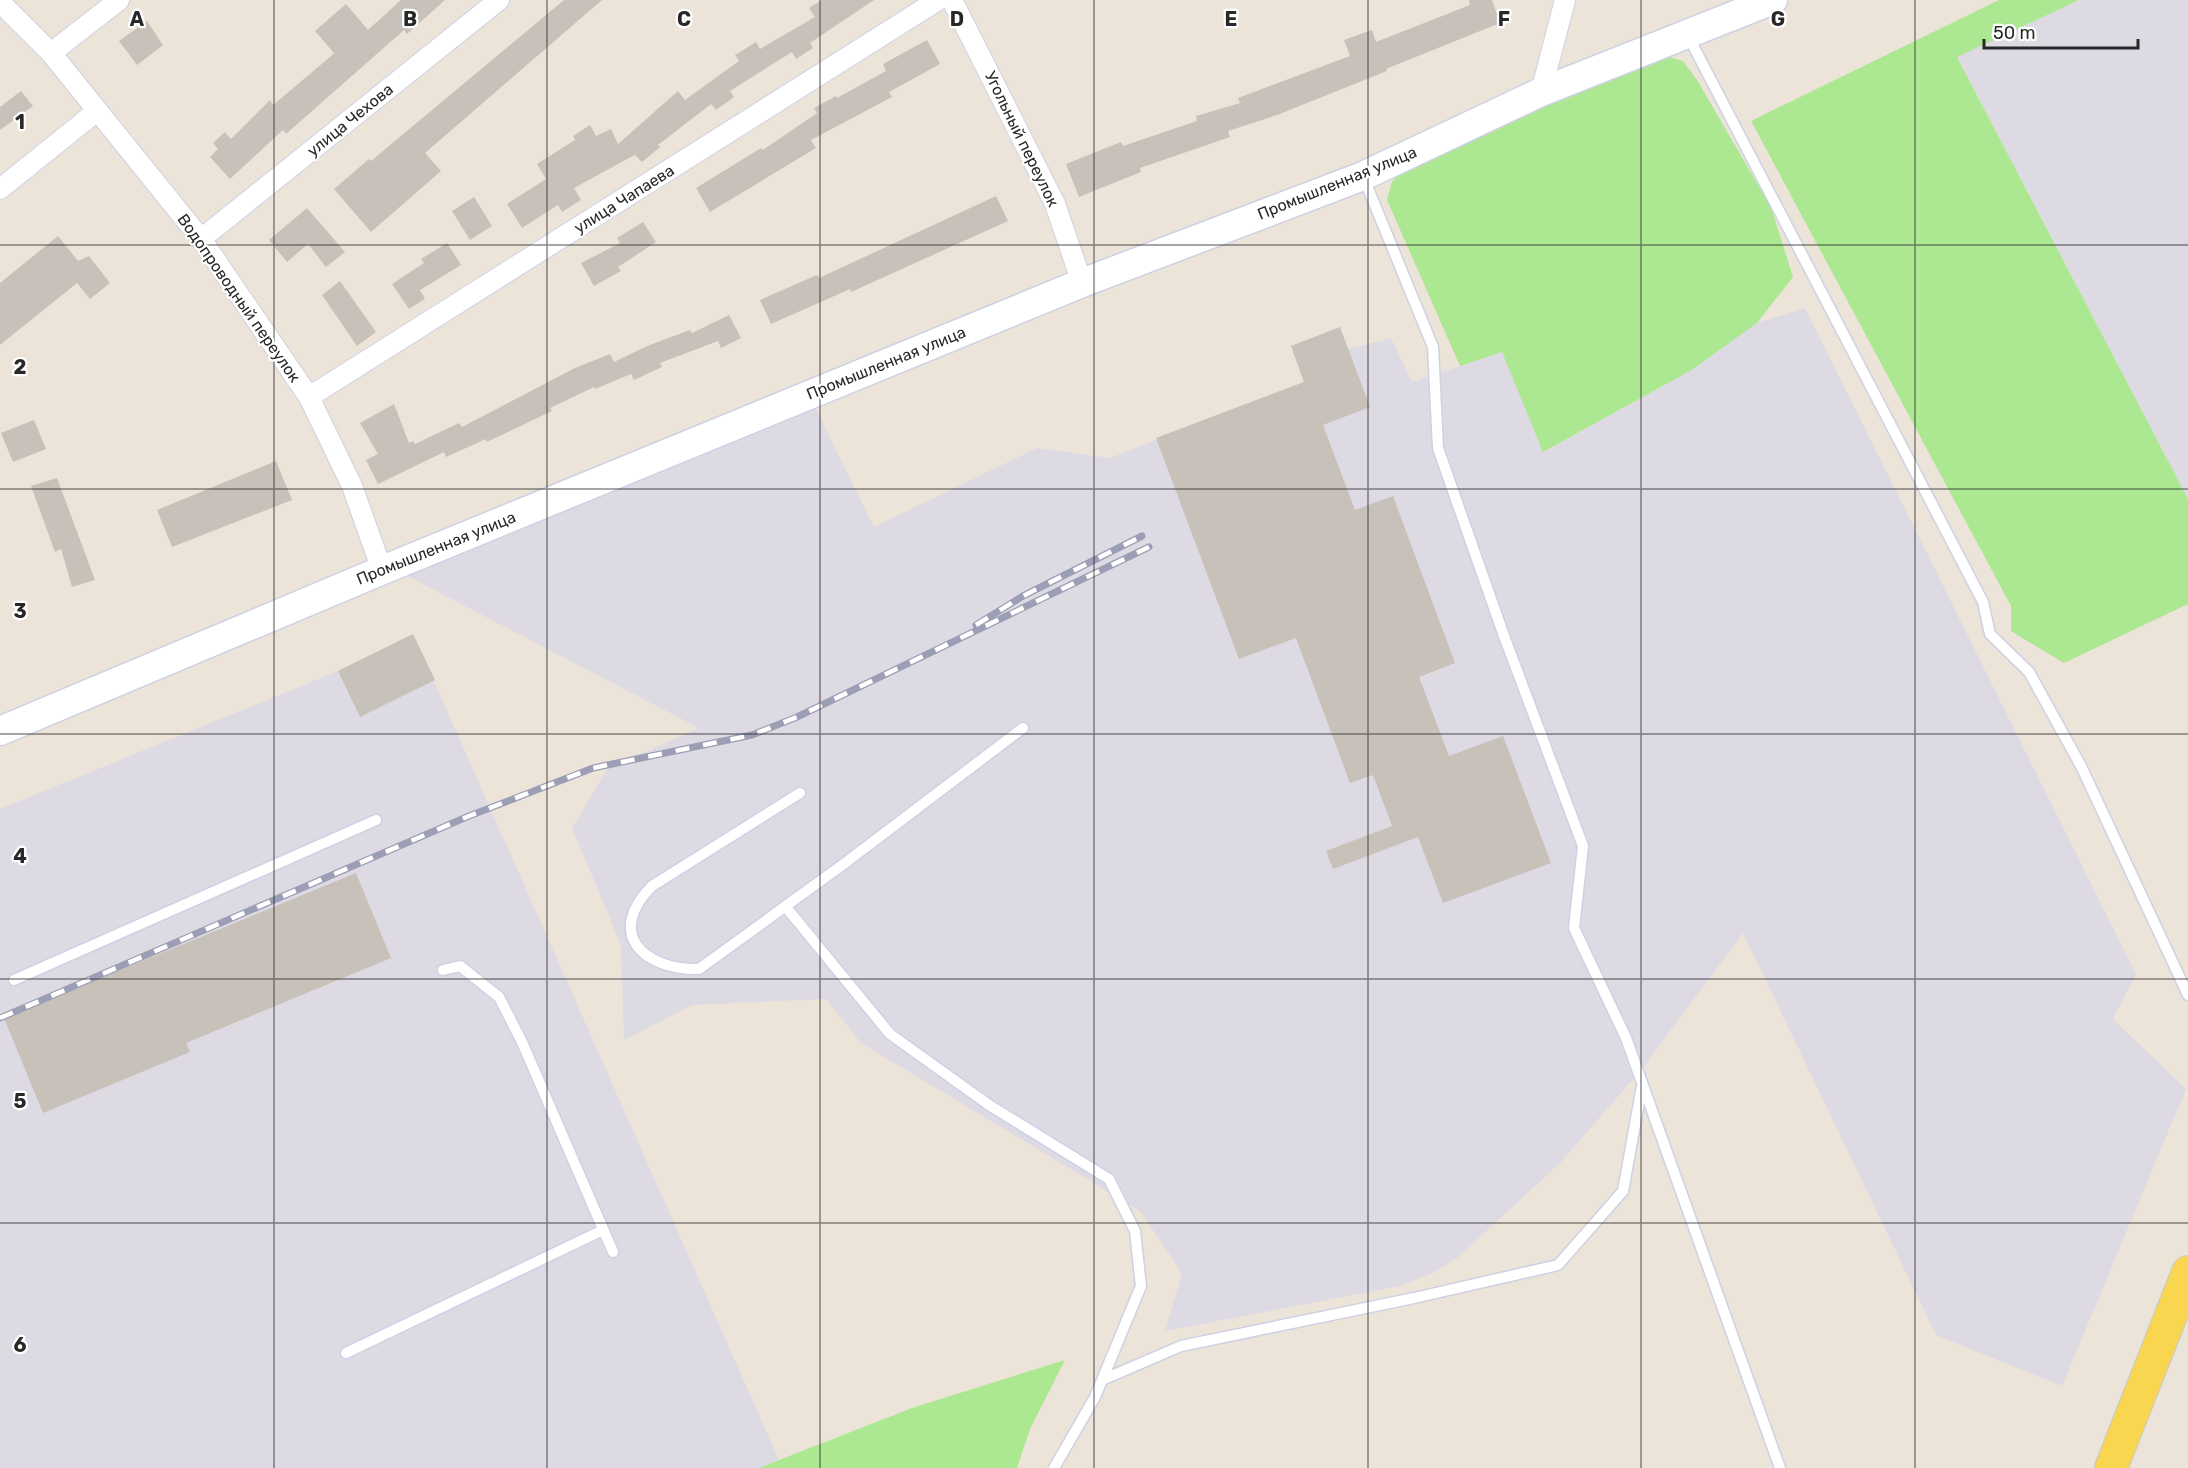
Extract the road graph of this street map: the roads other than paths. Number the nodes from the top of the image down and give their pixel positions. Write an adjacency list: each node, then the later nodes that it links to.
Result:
1 (119, 0): 9 (street)
2 (500, 0): 14 (street, улица Чехова)
3 (938, 0): 16 (street, улица Чапаева)
4 (952, 0): 15 (street, Угольный переулок)
5 (1565, 0): 10 (street)
6 (1773, 0): 8 (street, Промышленная улица)
7 (0, 2): 9 (street, Водопроводный переулок)
8 (1687, 34): 10 (street, Промышленная улица); 25 (lane)
9 (51, 53): 11 (street, Водопроводный переулок)
10 (1541, 92): 12 (street, Промышленная улица)
11 (97, 111): 13 (street); 14 (street, Водопроводный переулок)
12 (1363, 176): 15 (street, Промышленная улица); 26 (lane)
13 (0, 189)
14 (201, 239): 16 (street, Водопроводный переулок)
15 (1082, 283): 17 (street, Промышленная улица)
16 (309, 397): 17 (street, Водопроводный переулок)
17 (382, 570): 19 (street, Промышленная улица)
18 (1023, 728): 22 (lane)
19 (0, 731)
20 (800, 793): 22 (lane)
21 (376, 820): 24 (lane)
22 (785, 906): 31 (lane)
23 (442, 970): 27 (lane)
24 (14, 980)
25 (2188, 995)
26 (1642, 1085): 31 (lane); 33 (lane)
27 (603, 1230): 28 (lane); 30 (lane)
28 (613, 1252)
29 (2188, 1272): 34 (main road)
30 (346, 1353)
31 (1102, 1380): 32 (lane)
32 (1054, 1468)
33 (1780, 1468)
34 (2111, 1468)

